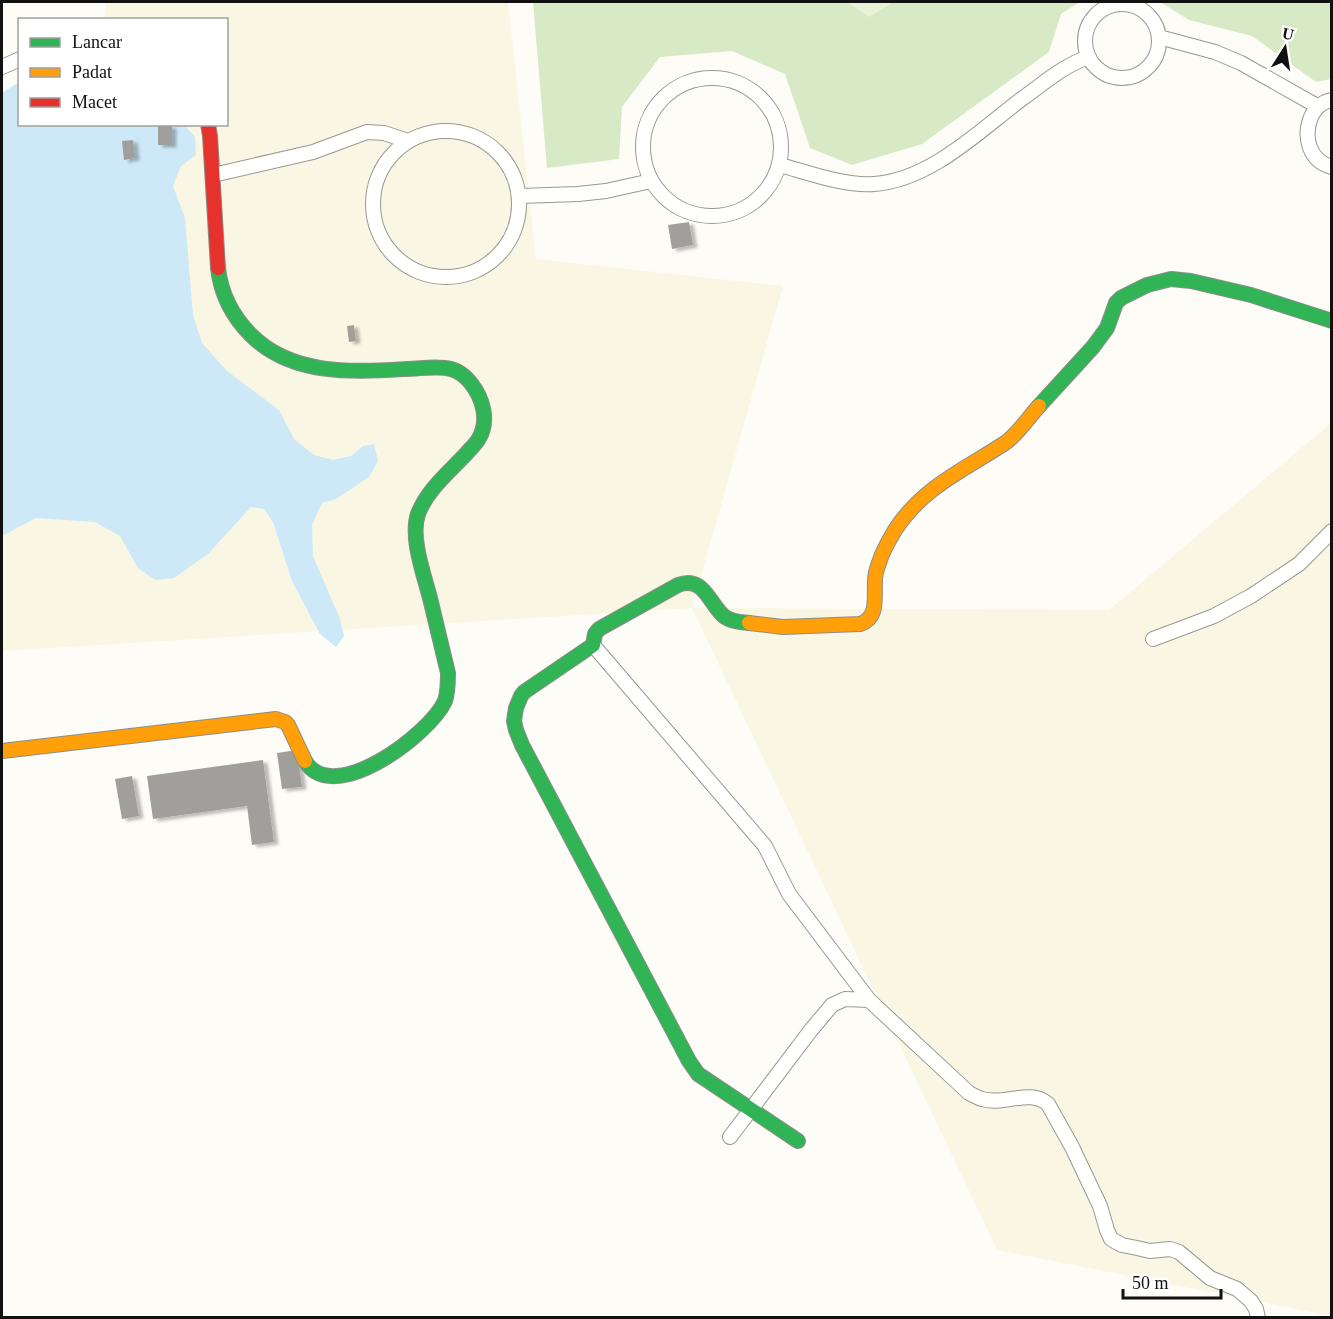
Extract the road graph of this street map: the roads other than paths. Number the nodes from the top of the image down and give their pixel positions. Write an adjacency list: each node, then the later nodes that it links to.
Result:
1 (1159, 37): 2 (street); 2 (street); 6 (street)
2 (1089, 57): 9 (street)
3 (18, 61): 4 (street)
4 (2, 67)
5 (1332, 100): 6 (street)
6 (1317, 106): 10 (street)
7 (208, 126): 11 (street)
8 (408, 141): 11 (street); 13 (street); 13 (street)
9 (780, 165): 12 (street); 12 (street)
10 (1332, 167)
11 (213, 175): 18 (street)
12 (651, 181): 13 (street)
13 (520, 196)
14 (1332, 321): 17 (street)
15 (1332, 531): 16 (street)
16 (1153, 639)
17 (593, 645): 19 (street); 20 (street)
18 (2, 751)
19 (869, 1000): 20 (street); 23 (street)
20 (750, 1110): 21 (street); 22 (street)
21 (730, 1137)
22 (798, 1141)
23 (1258, 1317)

